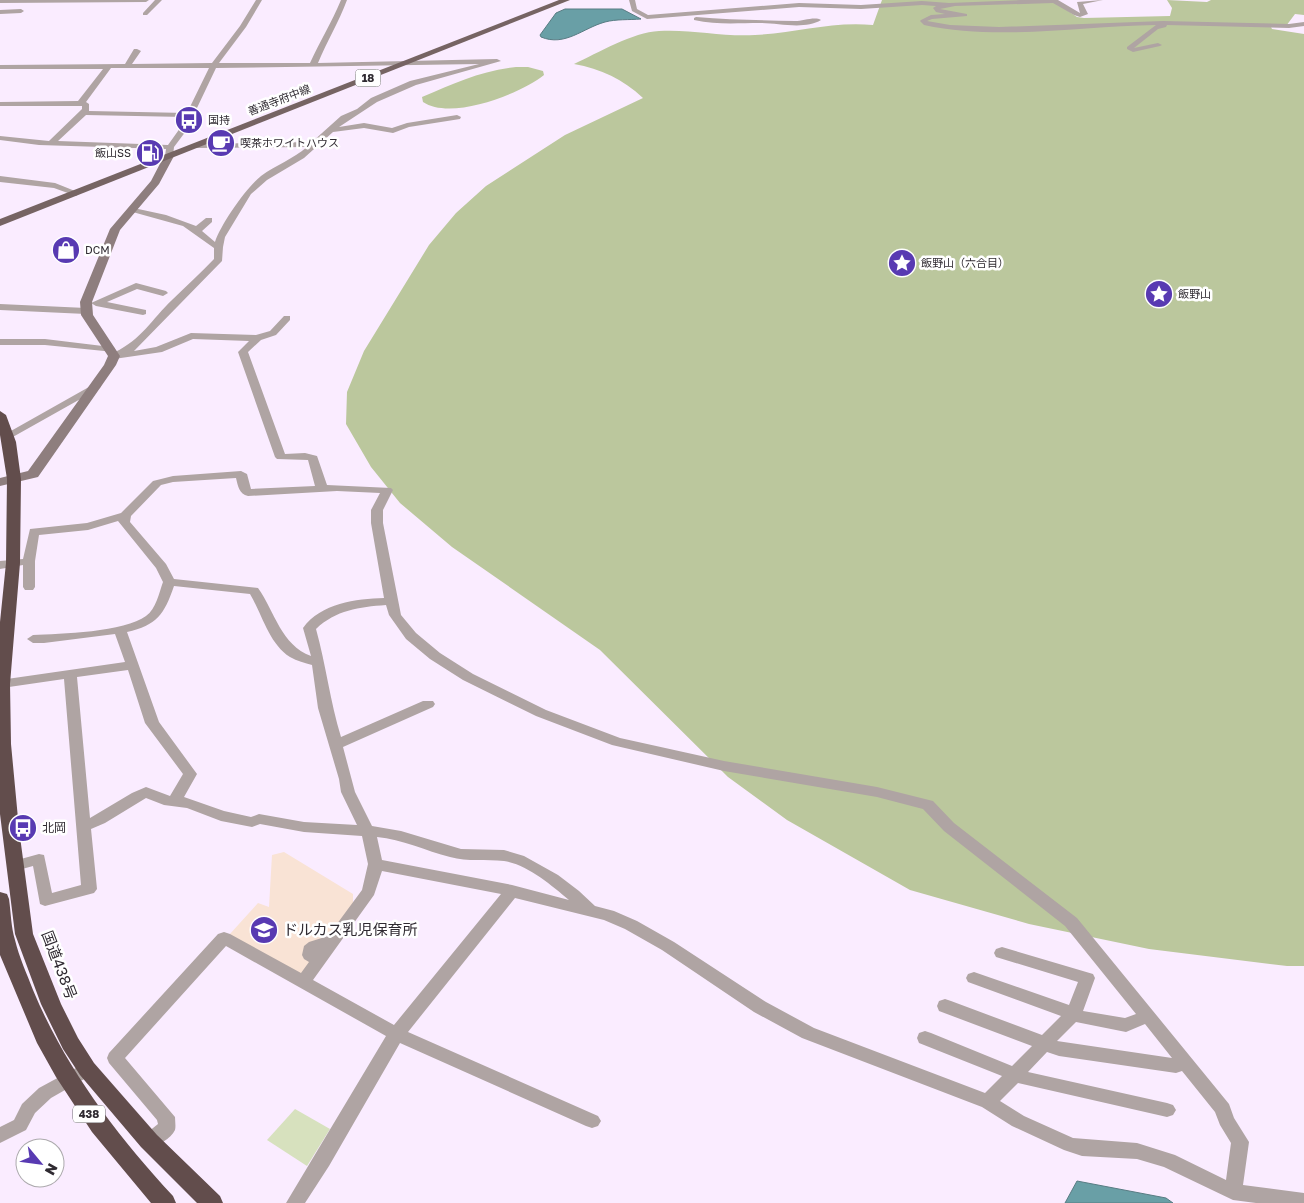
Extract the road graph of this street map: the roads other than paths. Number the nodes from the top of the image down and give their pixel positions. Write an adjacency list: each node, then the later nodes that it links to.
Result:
1 (44, 0): 2 (street); 12 (street)
2 (78, 0): 3 (street)
3 (102, 0): 4 (street); 14 (street)
4 (146, 0)
5 (159, 0): 16 (street)
6 (259, 0): 24 (street)
7 (344, 0): 25 (street)
8 (566, 0): 23 (main road, 善通寺府中線 / 18)
9 (632, 0): 17 (street)
10 (1100, 0): 13 (street)
11 (0, 1): 12 (street)
12 (30, 1): 15 (street)
13 (952, 4): 17 (street); 19 (street)
14 (93, 11)
15 (0, 12)
16 (145, 14)
17 (673, 16): 18 (street)
18 (818, 20)
19 (1178, 23): 20 (street); 21 (street)
20 (1304, 24)
21 (1158, 45)
22 (137, 51): 27 (street)
23 (404, 64): 25 (street); 34 (street); 38 (main road, 善通寺府中線 / 18)
24 (214, 65): 25 (street); 27 (street); 32 (street)
25 (313, 65)
26 (109, 66): 27 (street); 28 (street); 29 (street)
27 (127, 66)
28 (0, 67)
29 (81, 103): 30 (street); 31 (street)
30 (0, 104)
31 (84, 113): 32 (street); 36 (street)
32 (188, 115): 39 (street)
33 (457, 117): 34 (street)
34 (328, 132): 37 (street)
35 (0, 138): 36 (street)
36 (52, 142): 39 (street)
37 (314, 144): 38 (street); 48 (street)
38 (196, 146): 39 (main road, 善通寺府中線 / 18)
39 (170, 151): 41 (main road, 善通寺府中線 / 18); 42 (street)
40 (0, 179): 41 (street)
41 (76, 193): 45 (main road, 善通寺府中線 / 18)
42 (132, 209): 46 (street); 50 (street)
43 (193, 215): 46 (street)
44 (209, 220): 47 (street)
45 (0, 223)
46 (182, 224): 47 (street)
47 (196, 231): 48 (street)
48 (218, 247): 56 (street)
49 (164, 293): 50 (street)
50 (90, 305): 51 (street); 52 (street); 56 (street)
51 (0, 307)
52 (143, 312)
53 (287, 318): 54 (street)
54 (257, 338): 56 (street); 61 (street)
55 (0, 342): 56 (street)
56 (113, 353): 57 (street)
57 (96, 386): 59 (street); 60 (street)
58 (0, 415): 59 (highway, 国道438号 / 438)
59 (7, 436): 60 (highway, 国道438号 / 438)
60 (7, 481): 64 (highway, 国道438号 / 438)
61 (322, 489): 62 (street); 67 (street)
62 (125, 515): 63 (street); 65 (street)
63 (29, 561): 64 (street); 66 (street)
64 (7, 564): 73 (highway, 国道438号 / 438)
65 (169, 582): 68 (street); 70 (street)
66 (29, 587)
67 (391, 601): 70 (street); 89 (street)
68 (120, 630): 69 (street); 71 (street)
69 (32, 639)
70 (318, 663): 75 (street)
71 (133, 664): 72 (street); 76 (street)
72 (70, 674): 73 (street); 77 (street)
73 (1, 685): 80 (highway, 国道438号 / 438)
74 (428, 704): 75 (street)
75 (335, 745): 78 (street)
76 (174, 801): 77 (street); 78 (street)
77 (82, 826): 80 (street)
78 (368, 832): 79 (street); 83 (street)
79 (376, 864): 81 (street); 86 (street)
80 (15, 866): 94 (highway, 国道438号 / 438)
81 (512, 890): 83 (street); 90 (street)
82 (0, 899): 96 (highway, 438)
83 (589, 910): 97 (street)
84 (1002, 953): 88 (street)
85 (974, 978): 88 (street)
86 (303, 982): 90 (street); 101 (street)
87 (944, 1006): 92 (street)
88 (1074, 1014): 89 (street); 92 (street)
89 (1148, 1016): 102 (street)
90 (396, 1034): 99 (street); 106 (street)
91 (925, 1038): 95 (street)
92 (1045, 1043): 93 (street); 95 (street)
93 (1176, 1066)
94 (87, 1069): 96 (street); 101 (highway, 国道438号 / 438)
95 (1015, 1074): 97 (street); 98 (street)
96 (67, 1080): 100 (street); 104 (highway, 438)
97 (988, 1102): 102 (street)
98 (1167, 1110)
99 (592, 1121)
100 (0, 1135)
101 (149, 1141): 105 (highway, 国道438号 / 438)
102 (1233, 1192): 103 (street)
103 (1304, 1201)
104 (165, 1203)
105 (212, 1203)
106 (294, 1203)

